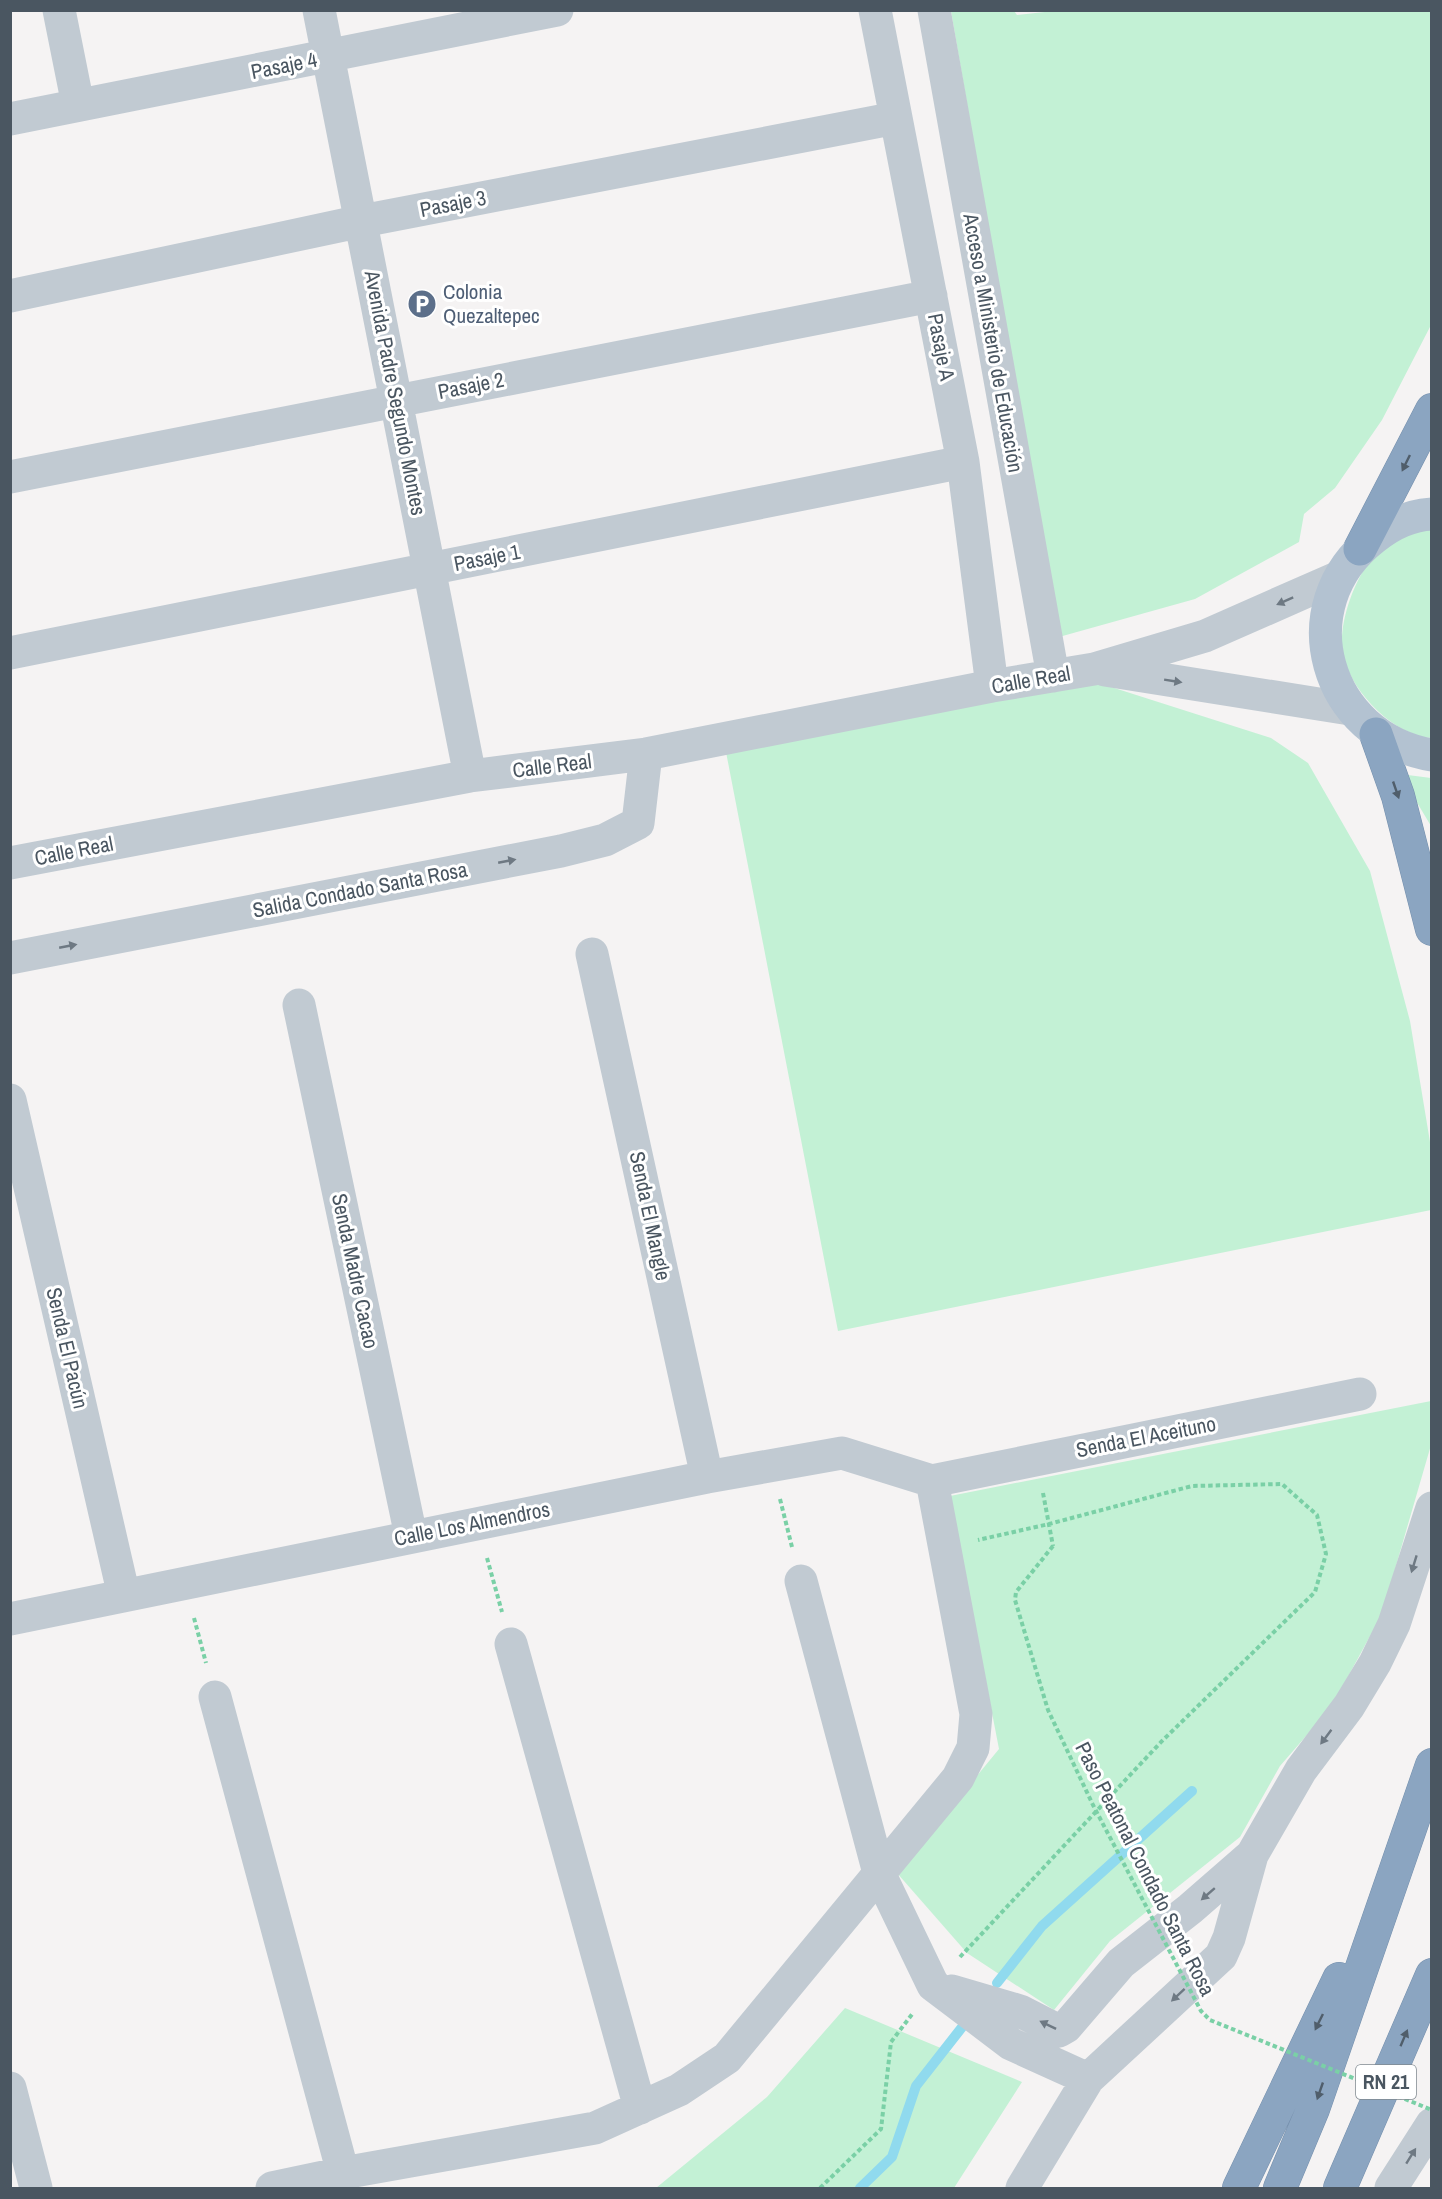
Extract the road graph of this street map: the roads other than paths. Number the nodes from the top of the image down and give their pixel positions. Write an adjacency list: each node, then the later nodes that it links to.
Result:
1 (59, 10): 7 (street)
2 (319, 10): 6 (street, Avenida Padre Segundo Montes)
3 (556, 10): 6 (street, Pasaje 4)
4 (875, 10): 8 (street, Pasaje A)
5 (933, 10): 23 (street, Acceso a Ministerio de Educación)
6 (328, 57): 7 (street, Pasaje 4); 10 (street, Avenida Padre Segundo Montes)
7 (78, 105): 9 (street, Pasaje 4)
8 (896, 118): 10 (street, Pasaje 3); 12 (street, Pasaje A)
9 (10, 119)
10 (362, 221): 11 (street, Pasaje 3); 13 (street, Avenida Padre Segundo Montes)
11 (10, 296)
12 (931, 296): 13 (street, Pasaje 2); 15 (street, Pasaje A)
13 (396, 401): 16 (street, Pasaje 2); 19 (street, Avenida Padre Segundo Montes)
14 (1431, 410): 18 (highway, one-way to 18)
15 (963, 462): 19 (street, Pasaje 1); 24 (street, Pasaje A)
16 (10, 477)
17 (1431, 514): 18 (main road)
18 (1360, 549): 20 (main road)
19 (431, 570): 21 (street, Pasaje 1); 29 (street, Avenida Padre Segundo Montes)
20 (1339, 577): 22 (street, Calle Real, one-way to 22); 25 (main road)
21 (10, 653)
22 (1094, 669): 23 (street, Calle Real); 25 (street, Calle Real, one-way to 25)
23 (1053, 676): 24 (street, Calle Real)
24 (992, 686): 27 (street, Calle Real)
25 (1350, 709): 26 (main road)
26 (1376, 734): 28 (main road); 31 (highway, one-way to 31)
27 (646, 754): 29 (street, Calle Real); 33 (street, Salida Condado Santa Rosa, one-way to 27)
28 (1431, 755)
29 (470, 776): 30 (street, Calle Real)
30 (10, 863)
31 (1431, 929)
32 (592, 954): 37 (street, Senda El Mangle)
33 (10, 958)
34 (299, 1005): 40 (street, Senda Madre Cacao)
35 (10, 1100): 42 (street, Senda El Pacún)
36 (1360, 1394): 38 (street, Senda El Aceituno)
37 (707, 1477): 38 (street, Calle Los Almendros); 40 (street, Calle Los Almendros)
38 (932, 1481): 49 (street)
39 (1431, 1508): 48 (street, one-way to 48)
40 (411, 1536): 42 (street, Calle Los Almendros)
41 (801, 1581): 49 (street)
42 (124, 1596): 43 (street, Calle Los Almendros)
43 (10, 1618)
44 (511, 1644): 54 (street)
45 (215, 1697): 56 (street)
46 (1431, 1765): 47 (highway)
47 (1408, 1837): 60 (highway, one-way to 60); 61 (highway, one-way to 61)
48 (1252, 1856): 51 (street, one-way to 51); 52 (street, one-way to 52)
49 (879, 1873): 51 (street); 54 (street)
50 (1431, 1975): 62 (highway, RN 21, one-way to 50)
51 (933, 1985): 52 (street)
52 (1088, 2079): 59 (street)
53 (10, 2088): 57 (street)
54 (640, 2108): 56 (street)
55 (1431, 2124): 63 (street, one-way to 55)
56 (343, 2172): 58 (street)
57 (36, 2188)
58 (272, 2188)
59 (1022, 2188)
60 (1239, 2188)
61 (1280, 2188)
62 (1340, 2188)
63 (1391, 2188)

